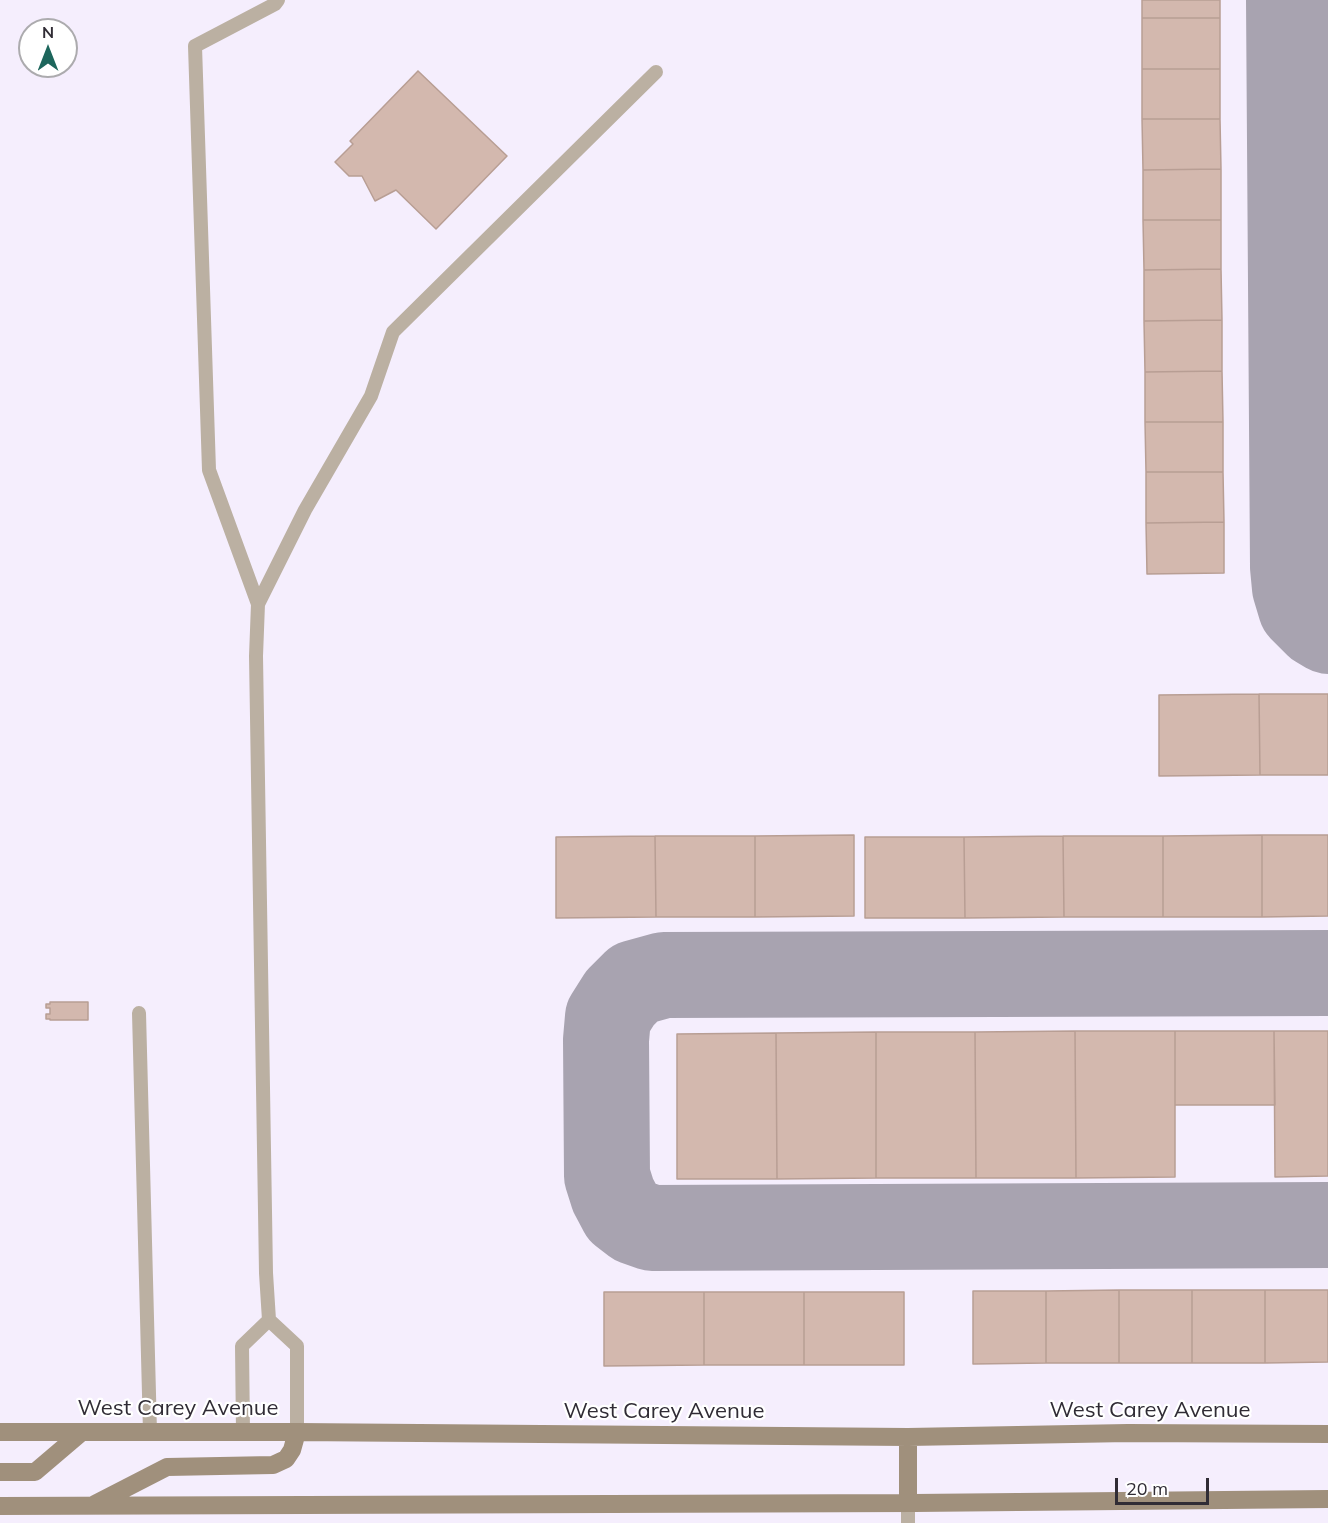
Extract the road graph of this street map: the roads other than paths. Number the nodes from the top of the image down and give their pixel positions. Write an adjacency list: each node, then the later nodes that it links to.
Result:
1 (278, 0): 3 (lane)
2 (656, 72): 3 (lane)
3 (258, 604): 5 (lane)
4 (139, 1013): 8 (lane)
5 (269, 1320): 9 (lane); 10 (lane)
6 (0, 1432): 7 (main road, West Carey Avenue)
7 (82, 1432): 8 (main road, West Carey Avenue); 13 (main road)
8 (150, 1432): 9 (main road, West Carey Avenue)
9 (243, 1432): 10 (main road, West Carey Avenue)
10 (297, 1432): 12 (main road, West Carey Avenue); 17 (main road)
11 (1328, 1434): 12 (main road, West Carey Avenue)
12 (908, 1437): 15 (main road)
13 (0, 1472)
14 (1328, 1498): 15 (main road)
15 (908, 1503): 17 (main road); 18 (lane)
16 (0, 1506): 17 (main road)
17 (91, 1506)
18 (908, 1523)

